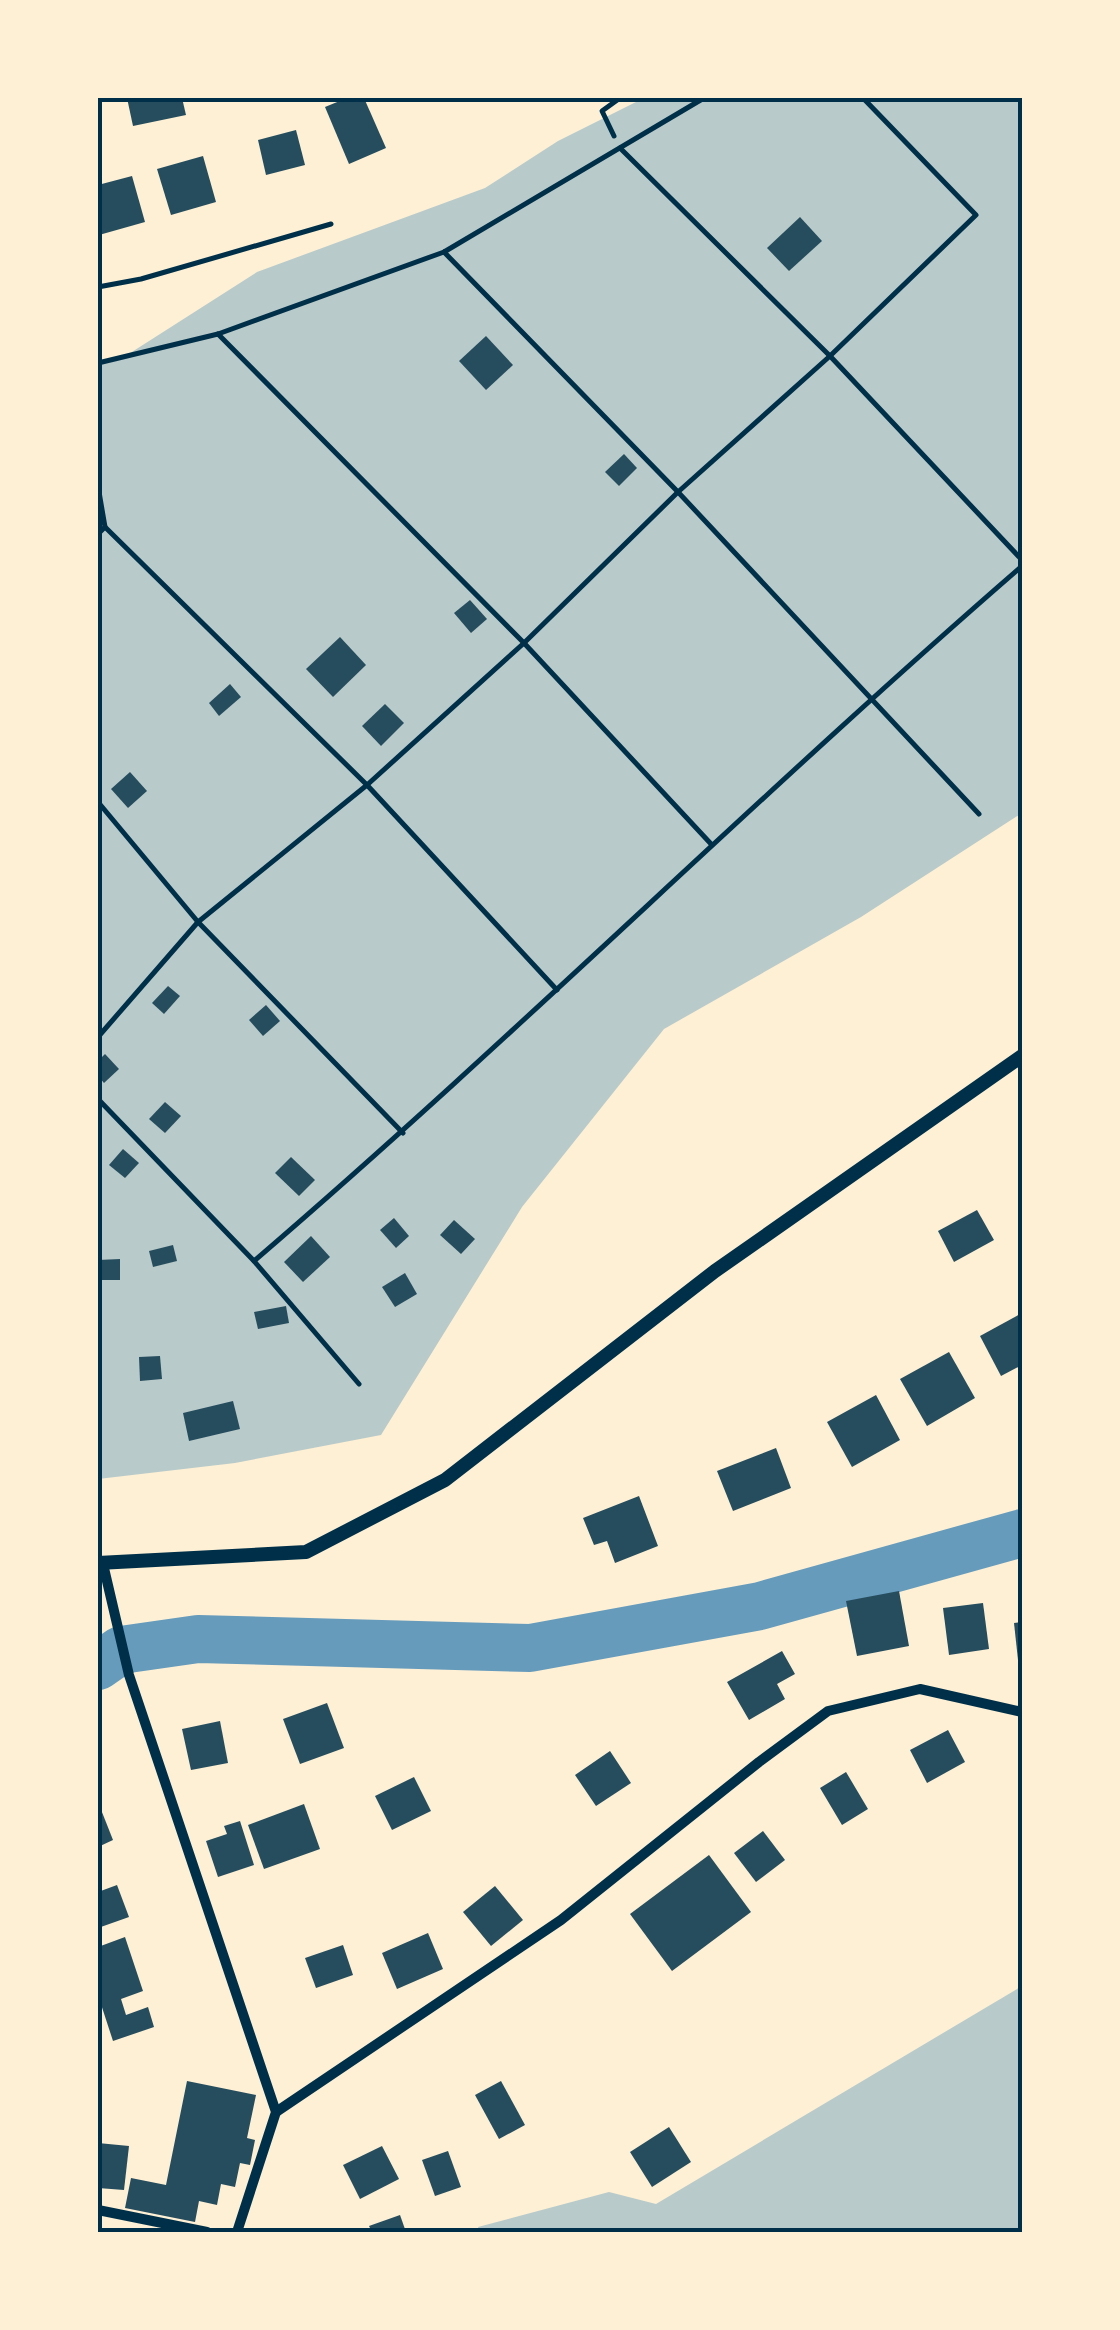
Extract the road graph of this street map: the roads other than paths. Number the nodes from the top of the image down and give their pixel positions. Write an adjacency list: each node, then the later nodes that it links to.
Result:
1 (704, 98): 3 (lane)
2 (863, 98): 6 (lane)
3 (620, 148): 4 (lane); 6 (lane)
4 (444, 252): 5 (lane); 9 (lane)
5 (218, 334): 7 (lane); 13 (lane)
6 (830, 356): 9 (lane); 12 (lane)
7 (98, 363)
8 (98, 486): 10 (lane)
9 (678, 492): 13 (lane); 14 (lane)
10 (105, 527): 11 (lane); 15 (lane)
11 (98, 534)
12 (1022, 563): 14 (lane)
13 (524, 642): 15 (lane); 18 (lane)
14 (869, 699): 17 (lane); 18 (lane)
15 (367, 785): 19 (lane); 20 (lane)
16 (98, 802): 19 (lane)
17 (979, 814)
18 (712, 845): 20 (lane)
19 (198, 922): 21 (lane); 24 (lane)
20 (557, 990): 24 (lane)
21 (98, 1037)
22 (1022, 1056): 27 (street)
23 (98, 1099): 25 (lane)
24 (403, 1133): 25 (lane)
25 (254, 1260): 26 (lane)
26 (359, 1384)
27 (100, 1564): 29 (street)
28 (1022, 1712): 29 (street)
29 (276, 2112): 32 (street)
30 (98, 2210): 31 (street)
31 (207, 2232)
32 (237, 2232)

